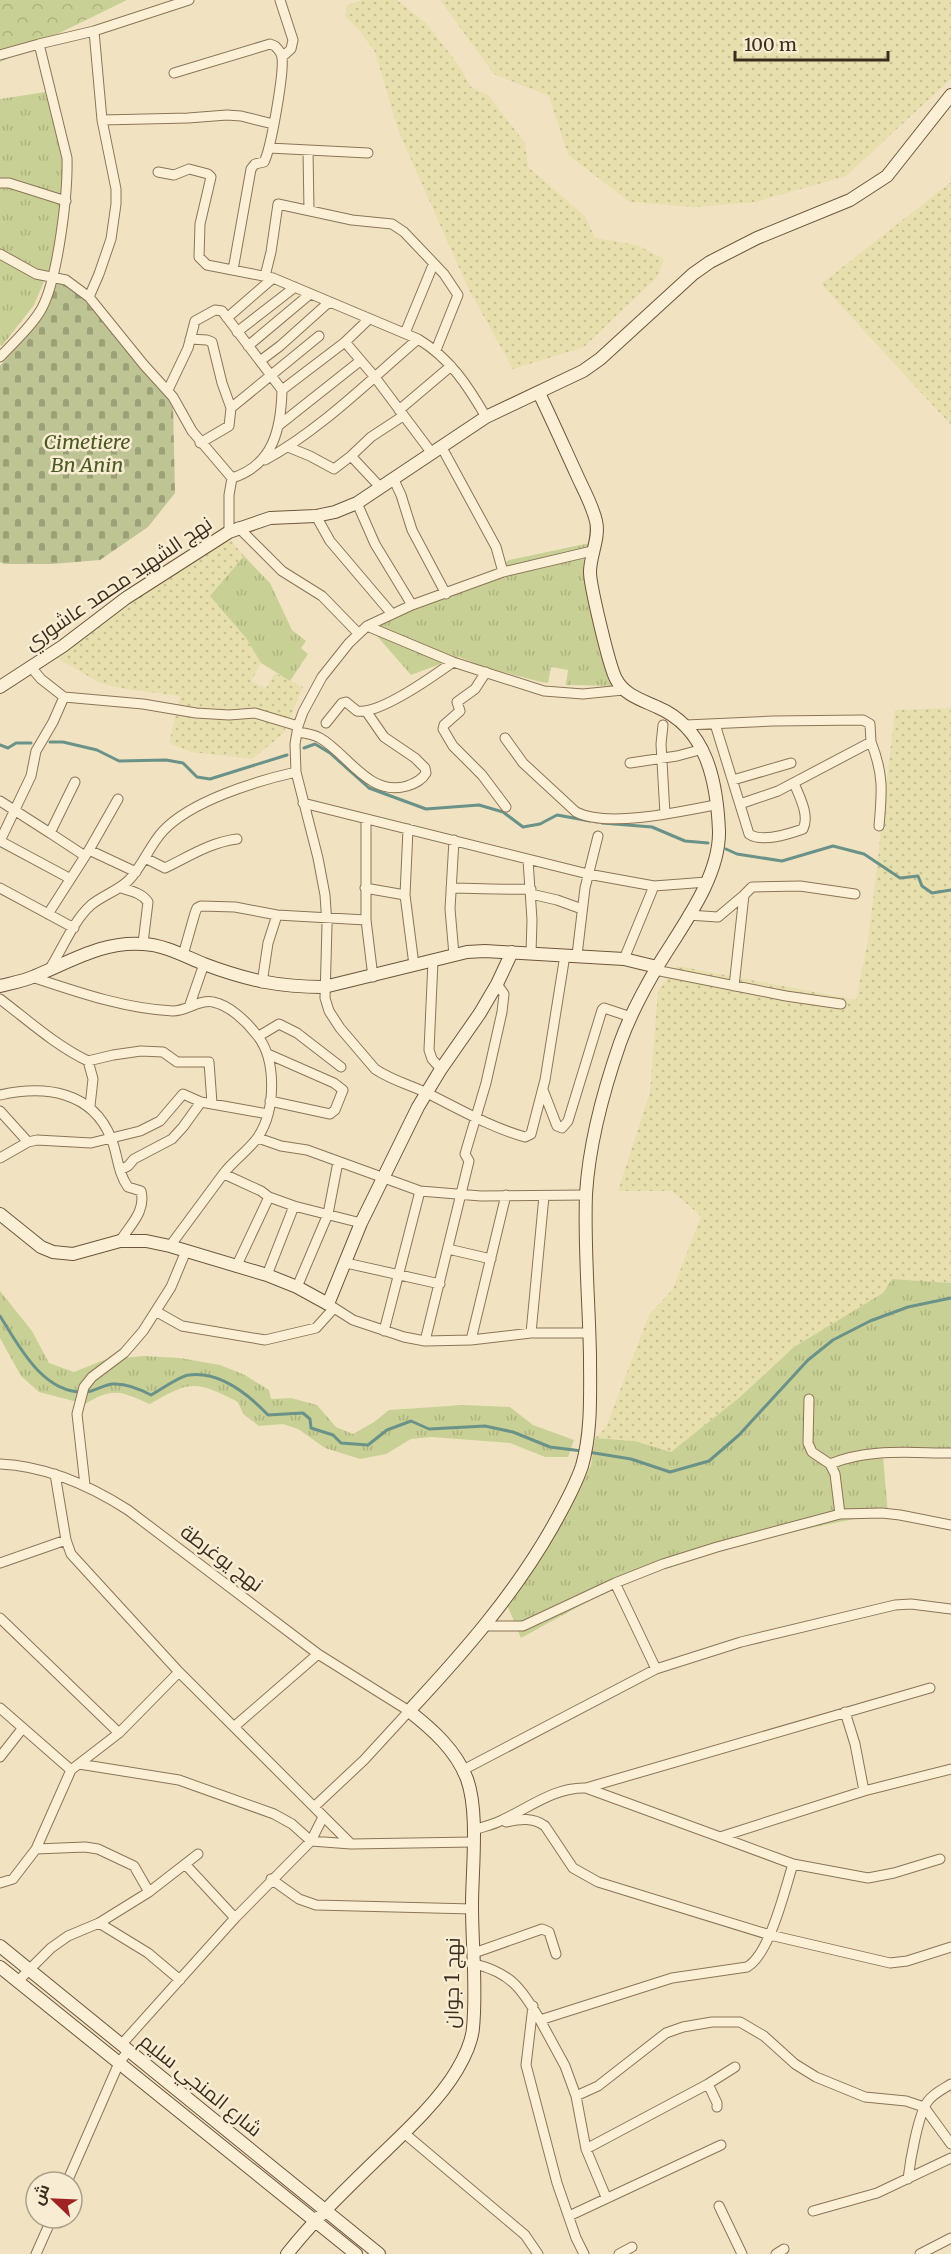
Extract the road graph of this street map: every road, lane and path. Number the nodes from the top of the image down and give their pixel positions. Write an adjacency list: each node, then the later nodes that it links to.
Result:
1 (189, 0): 3 (street)
2 (280, 0): 6 (street)
3 (94, 32): 4 (street); 9 (street)
4 (39, 44): 5 (street); 16 (street)
5 (0, 55)
6 (282, 57): 7 (street); 10 (street)
7 (174, 73)
8 (951, 95): 45 (street, نهج الشهيد محمد عاشوري)
9 (102, 120): 10 (street); 25 (street)
10 (273, 124): 11 (street)
11 (269, 148): 12 (street); 20 (street)
12 (308, 151): 13 (street); 17 (street)
13 (368, 153)
14 (158, 172): 20 (street)
15 (0, 183): 16 (street)
16 (66, 201): 21 (street)
17 (309, 210): 19 (street); 22 (street)
18 (0, 254): 21 (street)
19 (433, 265): 30 (street); 36 (street)
20 (234, 270): 22 (street)
21 (52, 277): 25 (street); 37 (street)
22 (269, 277): 23 (street); 27 (street)
23 (296, 287): 24 (street); 29 (street)
24 (310, 294): 26 (street); 35 (street)
25 (89, 297): 43 (street)
26 (328, 303): 28 (street); 38 (street)
27 (227, 318): 29 (street); 32 (street)
28 (369, 319): 30 (street); 34 (street)
29 (237, 332): 35 (street)
30 (405, 333): 33 (street)
31 (319, 336): 41 (street)
32 (190, 339): 43 (street); 46 (street)
33 (418, 339): 36 (street); 42 (street)
34 (345, 342): 39 (street); 44 (street)
35 (248, 345): 38 (street)
36 (436, 350): 40 (street)
37 (1, 354)
38 (260, 361): 41 (street)
39 (360, 361): 42 (street); 49 (street)
40 (452, 366): 47 (street); 48 (street)
41 (270, 374): 44 (street); 46 (street)
42 (374, 376): 47 (street); 51 (street)
43 (168, 390): 50 (street)
44 (282, 390): 49 (street)
45 (539, 393): 48 (street, نهج الشهيد محمد عاشوري); 61 (street)
46 (231, 408): 50 (street)
47 (401, 413): 52 (street); 53 (street)
48 (486, 417): 52 (street, نهج الشهيد محمد عاشوري)
49 (278, 426): 54 (street)
50 (200, 443): 55 (street)
51 (288, 447): 53 (street); 54 (street)
52 (436, 449): 56 (street, نهج الشهيد محمد عاشوري); 62 (street)
53 (351, 456): 57 (street)
54 (260, 462): 55 (street)
55 (232, 478): 60 (street)
56 (394, 480): 57 (street, نهج الشهيد محمد عاشوري); 63 (street)
57 (381, 488): 58 (street, نهج الشهيد محمد عاشوري)
58 (357, 503): 59 (street, نهج الشهيد محمد عاشوري); 64 (street)
59 (316, 516): 60 (street, نهج الشهيد محمد عاشوري); 65 (street)
60 (234, 530): 67 (street); 69 (street, نهج الشهيد محمد عاشوري)
61 (592, 551): 62 (street); 72 (street)
62 (503, 572): 63 (street)
63 (446, 594): 64 (street)
64 (412, 605): 65 (street)
65 (392, 614): 66 (street)
66 (367, 626): 67 (street); 68 (street)
67 (358, 633): 79 (street)
68 (453, 662): 70 (street); 74 (street)
69 (30, 666): 71 (street, نهج الشهيد محمد عاشوري); 73 (street)
70 (486, 672): 72 (street); 95 (street)
71 (0, 687)
72 (623, 690): 78 (street)
73 (64, 697): 79 (street); 96 (street)
74 (366, 711): 75 (street); 79 (street)
75 (326, 723)
76 (715, 724): 78 (street); 81 (street); 87 (street)
77 (663, 725): 83 (street)
78 (686, 725): 82 (street)
79 (298, 729): 86 (street)
80 (506, 738): 97 (street)
81 (872, 742): 89 (street); 99 (street)
82 (703, 749): 83 (street); 94 (street)
83 (663, 759): 84 (street); 97 (street)
84 (630, 763)
85 (791, 764): 87 (street)
86 (296, 772): 92 (street); 107 (street)
87 (733, 780): 93 (street)
88 (75, 782): 101 (street)
89 (794, 783): 93 (street); 93 (street)
90 (118, 799): 106 (street)
91 (0, 801): 96 (street)
92 (303, 803): 98 (street); 126 (street)
93 (740, 804)
94 (716, 805): 97 (street); 112 (street)
95 (506, 807)
96 (14, 808): 101 (street); 105 (street)
97 (665, 814)
98 (366, 820): 100 (street); 116 (street)
99 (879, 826)
100 (408, 829): 104 (street); 120 (street)
101 (50, 833): 106 (street)
102 (598, 836): 110 (street)
103 (237, 839): 107 (street)
104 (454, 840): 108 (street); 117 (street)
105 (0, 841): 111 (street)
106 (87, 853): 109 (street); 111 (street)
107 (145, 858): 109 (street)
108 (528, 860): 110 (street); 118 (street)
109 (136, 872): 115 (street)
110 (588, 874): 113 (street); 122 (street)
111 (69, 878): 123 (street)
112 (707, 882): 113 (street); 125 (street)
113 (654, 886): 135 (street)
114 (0, 888): 123 (street)
115 (121, 888): 128 (street); 129 (street)
116 (365, 888): 120 (street); 127 (street)
117 (451, 888): 118 (street); 133 (street)
118 (531, 891): 122 (street); 131 (street)
119 (855, 894): 121 (street)
120 (405, 895): 138 (street)
121 (744, 895): 125 (street); 146 (street)
122 (582, 909): 134 (street)
123 (48, 914): 128 (street)
124 (277, 915): 126 (street); 132 (street); 143 (street)
125 (688, 915): 139 (street)
126 (327, 918): 127 (street); 147 (street)
127 (366, 920): 142 (street)
128 (74, 928): 140 (street)
129 (143, 944): 132 (street); 140 (street)
130 (512, 952): 131 (street); 133 (street); 144 (street)
131 (531, 953): 134 (street)
132 (183, 955): 137 (street)
133 (454, 955): 136 (street)
134 (571, 955): 135 (street); 157 (street)
135 (624, 958): 139 (street)
136 (433, 961): 138 (street); 156 (street)
137 (204, 963): 143 (street); 150 (street)
138 (414, 965): 142 (street)
139 (656, 968): 146 (street); 151 (street)
140 (49, 970): 141 (street)
141 (32, 977): 145 (street); 150 (street)
142 (373, 977): 147 (street)
143 (262, 982): 147 (street)
144 (497, 984): 156 (street); 166 (street)
145 (0, 986)
146 (734, 986): 149 (street)
147 (324, 987): 158 (street)
148 (0, 999): 154 (street)
149 (841, 1004)
150 (189, 1007): 152 (street)
151 (631, 1017): 157 (street); 177 (street)
152 (259, 1036): 153 (street); 155 (street)
153 (268, 1054): 160 (street); 160 (street)
154 (88, 1062): 162 (street); 163 (street)
155 (341, 1067)
156 (441, 1069): 158 (street)
157 (543, 1090): 166 (street)
158 (426, 1093): 166 (street); 174 (street)
159 (0, 1095): 163 (street)
160 (270, 1101): 165 (street)
161 (201, 1102): 162 (street); 167 (street); 172 (street)
162 (212, 1103): 165 (street)
163 (90, 1107): 167 (street)
164 (0, 1111): 169 (street)
165 (268, 1114): 168 (street)
166 (476, 1119): 176 (street)
167 (112, 1138): 169 (street); 172 (street)
168 (258, 1138): 171 (street); 173 (street)
169 (28, 1142): 170 (street)
170 (0, 1158)
171 (338, 1162): 174 (street); 183 (street)
172 (120, 1170): 185 (street)
173 (224, 1174): 180 (street); 186 (street)
174 (384, 1178): 175 (street); 184 (street)
175 (420, 1191): 176 (street); 192 (street)
176 (461, 1195): 178 (street); 187 (street)
177 (586, 1195): 179 (street); 200 (street)
178 (506, 1196): 179 (street); 189 (street)
179 (544, 1196): 199 (street)
180 (269, 1197): 181 (street); 191 (street)
181 (294, 1206): 183 (street); 193 (street)
182 (0, 1214): 185 (street)
183 (328, 1214): 184 (street); 195 (street)
184 (361, 1223): 190 (street)
185 (120, 1241): 186 (street)
186 (170, 1246): 188 (street)
187 (448, 1249): 189 (street); 194 (street)
188 (186, 1251): 191 (street); 197 (street)
189 (491, 1259): 201 (street)
190 (346, 1263): 192 (street); 196 (street)
191 (236, 1267): 193 (street)
192 (398, 1274): 194 (street); 198 (street)
193 (267, 1275): 195 (street)
194 (440, 1284): 202 (street)
195 (297, 1287): 196 (street)
196 (331, 1306): 197 (street); 198 (street)
197 (157, 1312): 208 (street)
198 (384, 1331): 202 (street)
199 (531, 1333): 200 (street); 201 (street)
200 (589, 1333): 216 (street)
201 (471, 1340): 202 (street)
202 (424, 1341)
203 (809, 1399): 206 (street)
204 (951, 1453): 206 (street)
205 (0, 1464): 207 (street, نهج يوغرطة)
206 (830, 1464): 209 (street)
207 (55, 1474): 208 (street, نهج يوغرطة); 211 (street)
208 (85, 1485): 217 (street, نهج يوغرطة)
209 (840, 1514): 210 (street); 213 (street)
210 (951, 1525)
211 (66, 1540): 212 (street); 219 (street)
212 (0, 1563)
213 (615, 1583): 216 (street); 218 (street)
214 (951, 1609): 218 (street)
215 (0, 1618): 226 (street)
216 (485, 1626): 222 (street)
217 (318, 1654): 222 (street, نهج يوغرطة); 224 (street)
218 (656, 1669): 230 (street)
219 (180, 1672): 224 (street); 226 (street)
220 (930, 1688): 223 (street)
221 (0, 1708): 225 (street)
222 (409, 1711): 230 (street, نهج 1 جوان); 233 (street)
223 (844, 1712): 231 (street); 232 (street)
224 (235, 1726): 233 (street)
225 (22, 1729): 227 (street); 228 (street)
226 (119, 1733): 228 (street)
227 (0, 1757)
228 (75, 1767): 238 (street); 240 (street)
229 (951, 1768): 232 (street)
230 (463, 1770): 236 (street, نهج 1 جوان)
231 (586, 1788): 235 (street); 237 (street)
232 (864, 1791): 237 (street)
233 (314, 1807): 234 (street)
234 (323, 1817): 238 (street); 239 (street)
235 (498, 1823): 236 (street); 251 (street)
236 (473, 1836): 239 (street); 248 (street, نهج 1 جوان)
237 (720, 1837): 244 (street)
238 (311, 1841): 239 (street); 245 (street)
239 (351, 1844)
240 (36, 1849): 246 (street); 247 (street)
241 (198, 1854): 243 (street)
242 (940, 1859): 244 (street)
243 (185, 1864): 247 (street); 249 (street)
244 (793, 1864): 251 (street)
245 (271, 1879): 248 (street); 249 (street)
246 (0, 1883)
247 (149, 1892): 250 (street)
248 (472, 1909): 255 (street, نهج 1 جوان)
249 (235, 1918): 258 (street)
250 (99, 1923): 257 (street); 258 (street)
251 (770, 1935): 253 (street); 261 (street)
252 (0, 1946): 257 (street, شارع المنجي سليم)
253 (951, 1947)
254 (556, 1954): 255 (street)
255 (475, 1958): 260 (street); 270 (street, نهج 1 جوان)
256 (0, 1967): 259 (street, شارع المنجي سليم)
257 (29, 1970): 259 (street); 262 (street, شارع المنجي سليم)
258 (180, 1980): 262 (street)
259 (18, 1981): 263 (street, شارع المنجي سليم)
260 (533, 2006): 261 (street); 281 (street)
261 (540, 2020): 267 (street)
262 (124, 2048): 263 (street); 279 (street, شارع المنجي سليم)
263 (119, 2063): 275 (street); 282 (street, شارع المنجي سليم)
264 (735, 2067): 265 (street)
265 (708, 2084): 268 (street); 273 (street)
266 (951, 2084): 269 (street)
267 (576, 2096): 269 (street); 273 (street)
268 (717, 2107)
269 (924, 2108): 271 (street); 276 (street)
270 (404, 2133): 279 (street, نهج 1 جوان); 291 (street)
271 (951, 2144)
272 (721, 2145): 277 (street)
273 (586, 2149): 277 (street)
274 (951, 2158): 276 (street)
275 (72, 2170)
276 (908, 2179): 280 (street)
277 (606, 2197): 281 (street)
278 (719, 2206): 294 (street)
279 (324, 2210): 282 (street, نهج 1 جوان); 290 (street, شارع المنجي سليم)
280 (813, 2211)
281 (569, 2216): 292 (street)
282 (314, 2220): 288 (street, نهج 1 جوان); 289 (street, شارع المنجي سليم)
283 (47, 2230): 287 (street)
284 (951, 2238): 286 (street)
285 (632, 2247): 293 (street)
286 (937, 2250): 295 (street)
287 (36, 2254)
288 (287, 2254)
289 (356, 2254)
290 (379, 2254)
291 (538, 2254)
292 (584, 2254)
293 (619, 2254)
294 (742, 2254)
295 (920, 2254)

